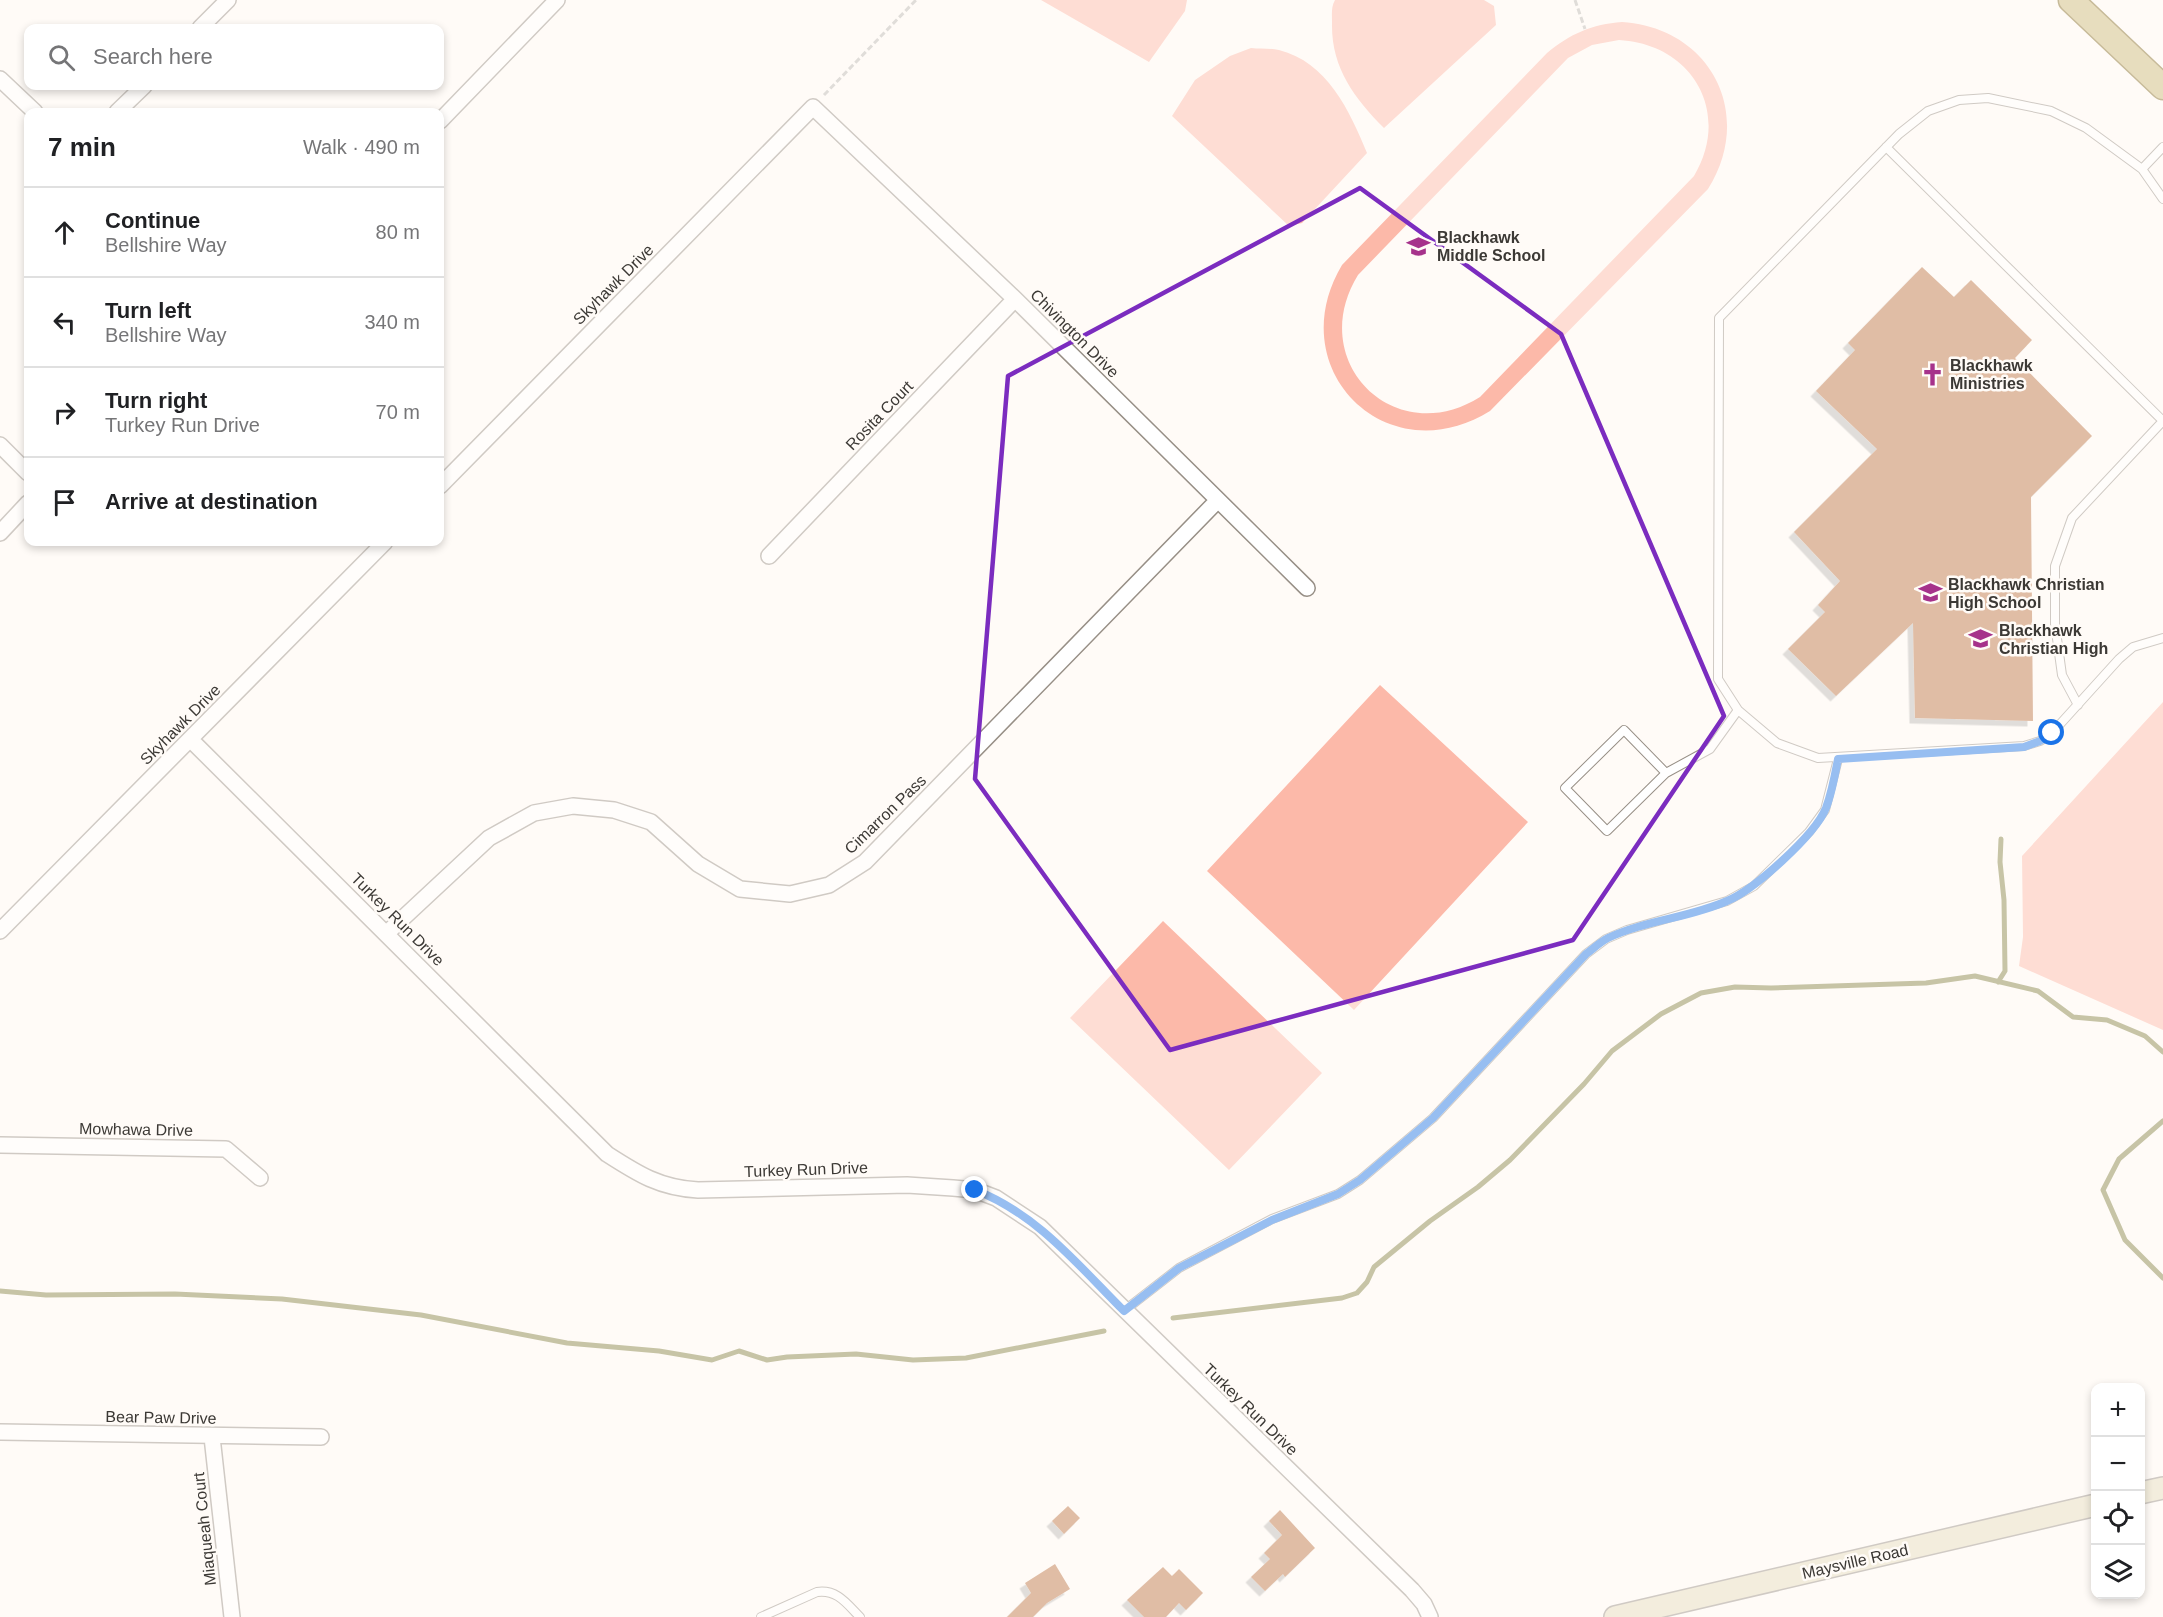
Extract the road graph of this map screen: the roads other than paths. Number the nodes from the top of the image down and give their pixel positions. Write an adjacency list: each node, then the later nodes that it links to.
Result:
1 (228, 0): 4 (street)
2 (557, 0): 11 (street)
3 (2071, 0): 6 (main road)
4 (204, 24)
5 (0, 79): 9 (street)
6 (2163, 87)
7 (140, 90): 10 (street)
8 (813, 107): 16 (street, Chivington Drive); 20 (street, Skyhawk Drive)
9 (31, 108)
10 (121, 108)
11 (444, 117)
12 (1886, 147): 14 (lane); 17 (lane); 29 (lane)
13 (2163, 147): 14 (lane)
14 (2142, 169): 15 (lane)
15 (2163, 199)
16 (1015, 299): 21 (street, Chivington Drive); 25 (street, Rosita Court)
17 (2163, 421): 28 (lane)
18 (0, 445): 19 (street)
19 (24, 468)
20 (444, 479)
21 (1218, 500): 26 (street, Chivington Drive); 34 (street, Cimarron Pass)
22 (24, 507): 23 (street)
23 (0, 533)
24 (381, 546): 30 (street, Skyhawk Drive)
25 (769, 556)
26 (1307, 588)
27 (2163, 638): 28 (lane)
28 (2078, 705): 31 (lane)
29 (1738, 710): 31 (lane); 32 (lane)
30 (191, 740): 33 (street, Skyhawk Drive); 34 (street, Turkey Run Drive)
31 (1838, 759): 37 (lane)
32 (1666, 772): 32 (lane)
33 (0, 931)
34 (387, 933): 37 (street, Turkey Run Drive)
35 (0, 1145): 36 (street, Mowhawa Drive)
36 (260, 1178)
37 (1124, 1311): 47 (street, Turkey Run Drive)
38 (0, 1432): 39 (street, Bear Paw Drive)
39 (212, 1437): 40 (street, Bear Paw Drive); 44 (street, Miaqueah Court)
40 (321, 1437)
41 (2163, 1488): 42 (main road)
42 (2145, 1492)
43 (2091, 1505): 48 (main road, Maysville Road)
44 (232, 1617)
45 (761, 1617): 46 (lane)
46 (860, 1617)
47 (1430, 1617)
48 (1615, 1617)

